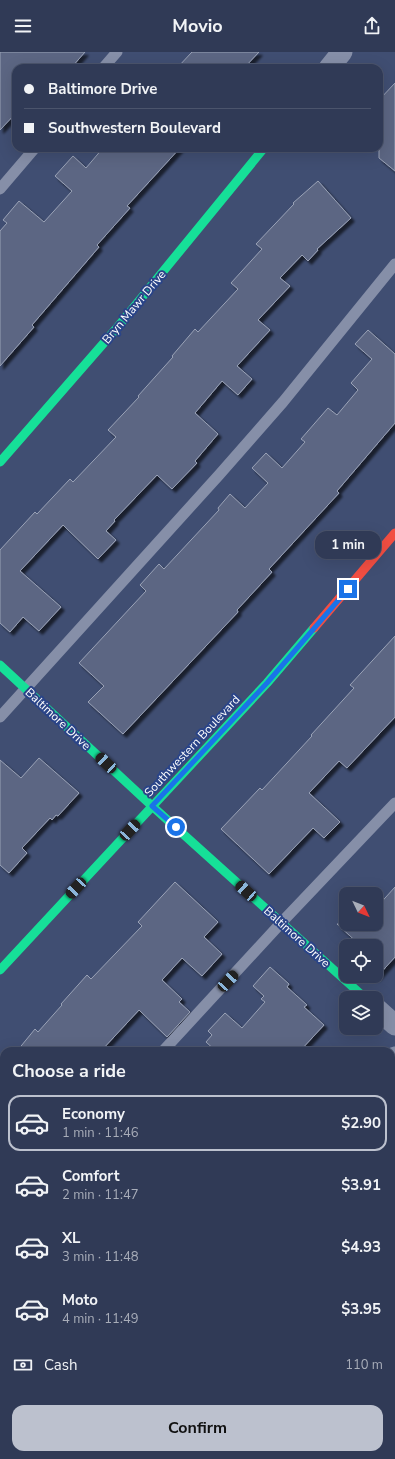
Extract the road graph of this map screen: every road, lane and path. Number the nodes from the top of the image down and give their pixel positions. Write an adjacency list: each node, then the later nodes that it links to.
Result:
1 (117, 52): 3 (lane)
2 (342, 52): 4 (street)
3 (106, 64)
4 (332, 64)
5 (32, 152): 7 (lane)
6 (261, 152): 9 (street, Bryn Mawr Drive)
7 (0, 189)
8 (395, 264): 12 (lane)
9 (0, 462)
10 (395, 533): 15 (street, Southwestern Boulevard)
11 (0, 665): 12 (street, Baltimore Drive)
12 (26, 689): 13 (lane); 15 (street, Baltimore Drive)
13 (0, 717)
14 (395, 803): 16 (lane)
15 (152, 806): 16 (street, Baltimore Drive); 17 (street, Southwestern Boulevard)
16 (281, 923): 18 (street, Baltimore Drive); 21 (lane)
17 (0, 970)
18 (357, 991)
19 (383, 1014): 20 (street)
20 (395, 1024)
21 (167, 1047)

